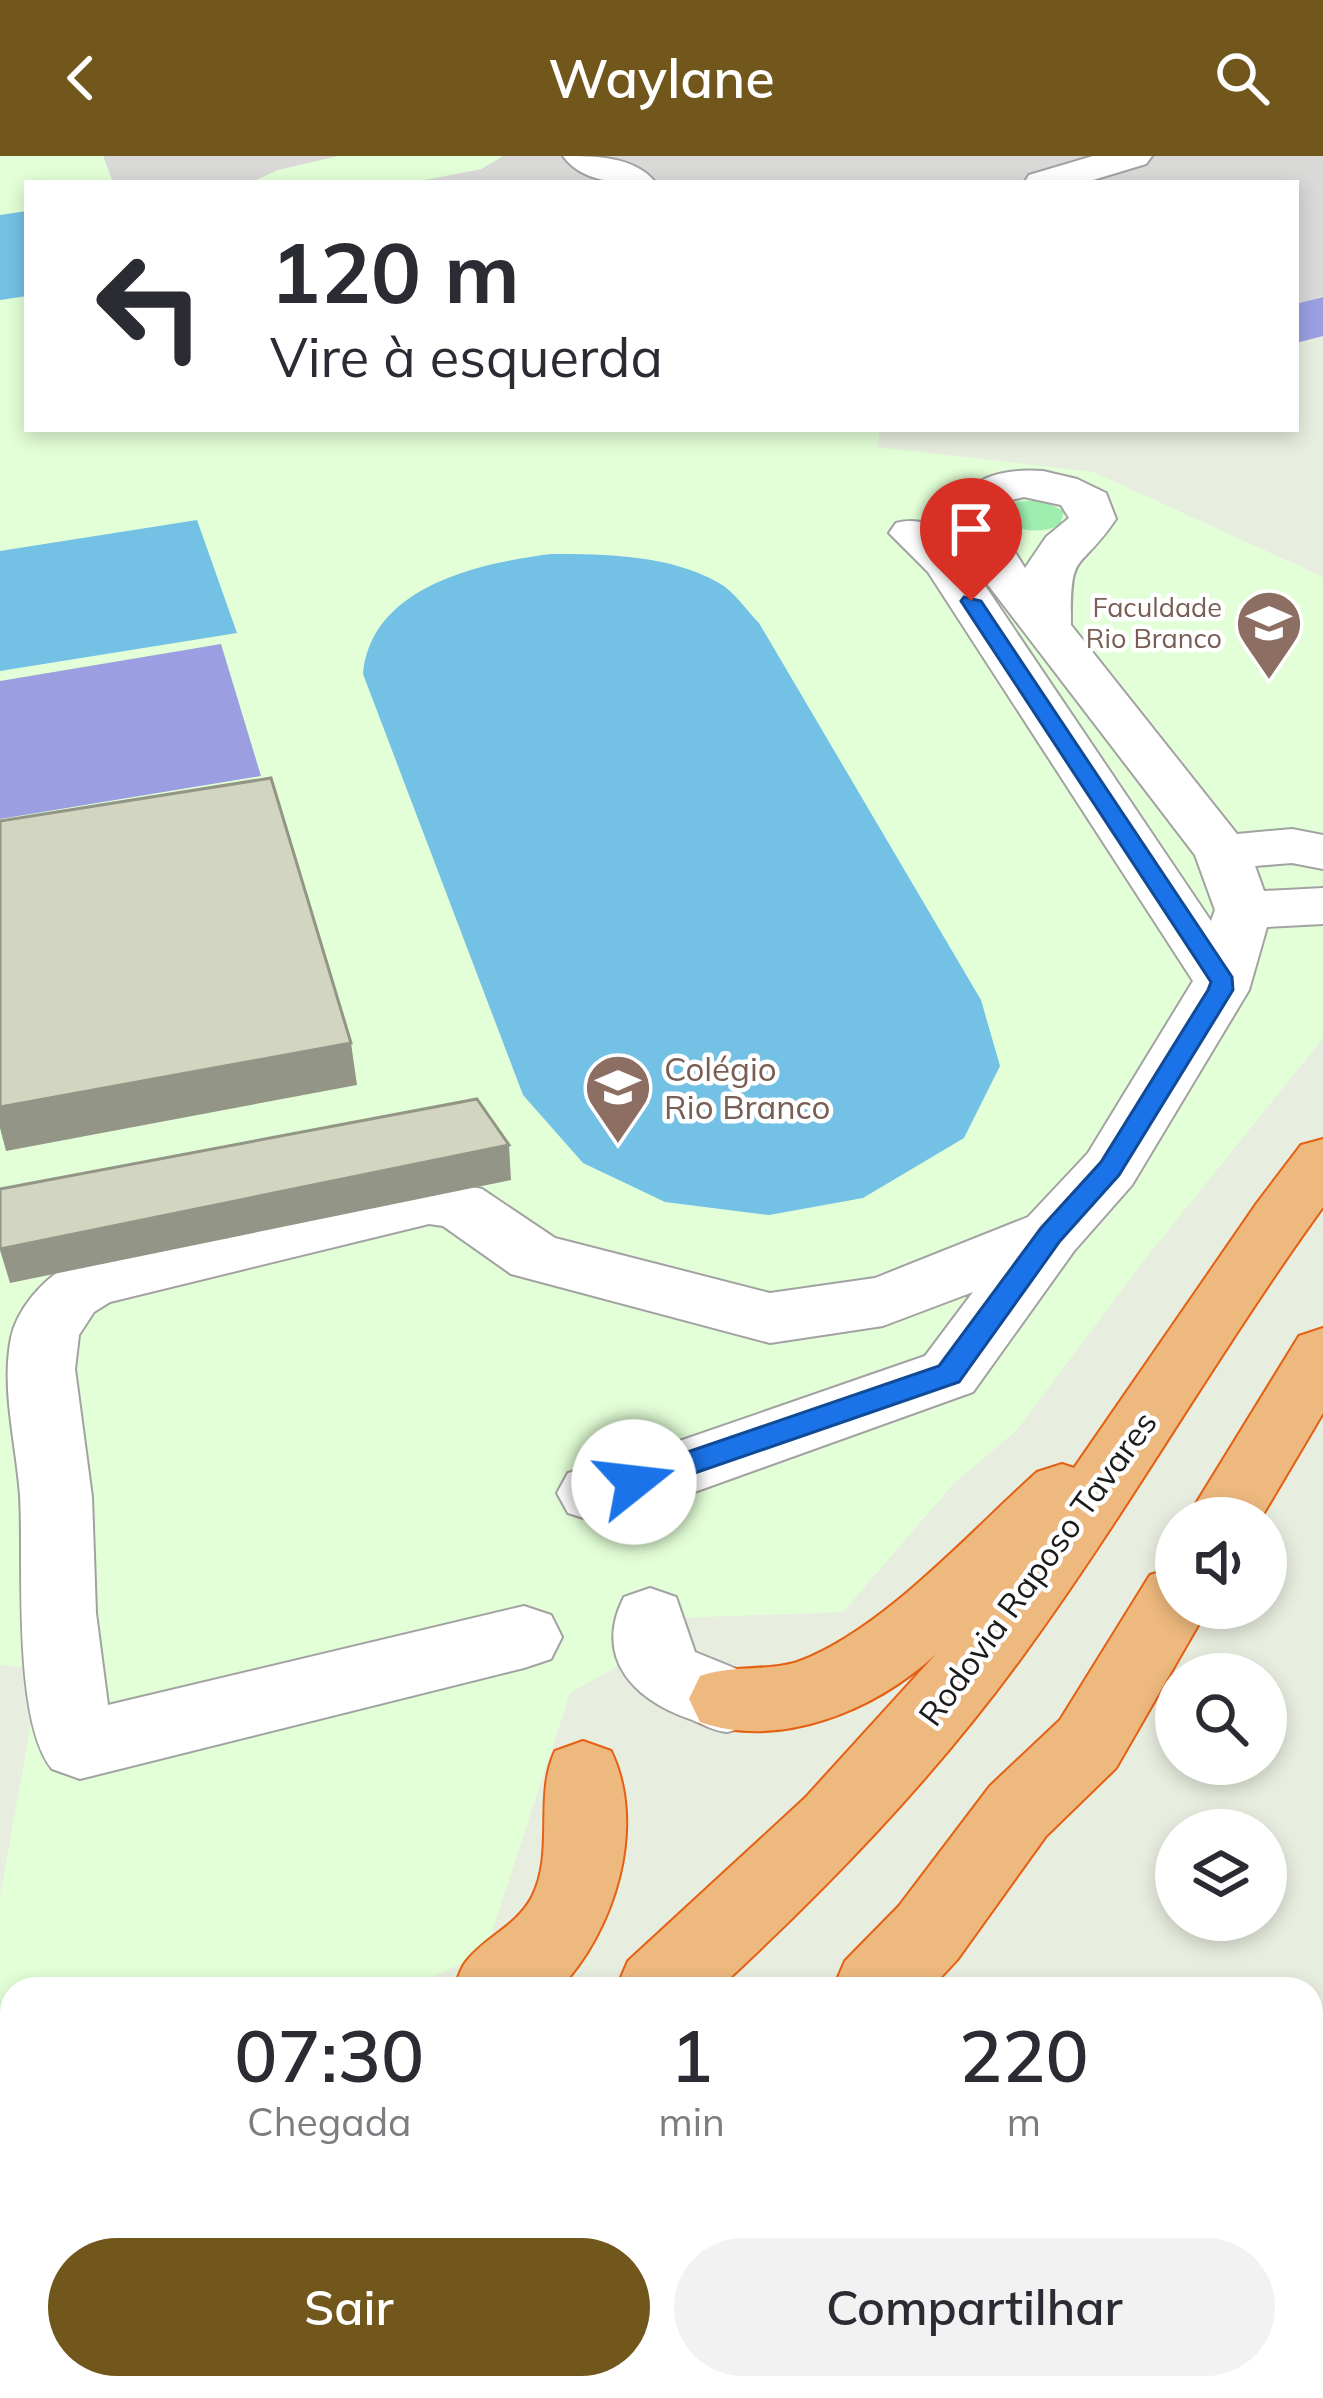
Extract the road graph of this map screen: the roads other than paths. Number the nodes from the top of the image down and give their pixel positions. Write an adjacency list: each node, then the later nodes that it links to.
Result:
1 (1133, 156): 4 (street)
2 (587, 157): 3 (street)
3 (631, 180)
4 (1053, 180)
5 (913, 533): 11 (street)
6 (1047, 624): 7 (street)
7 (1222, 852): 8 (street); 10 (street)
8 (1323, 852)
9 (1323, 906): 10 (street)
10 (1243, 910): 11 (street)
11 (1223, 982): 13 (street)
12 (1323, 1161): 15 (highway, Rodovia Raposo Tavares)
13 (1051, 1234): 16 (street); 20 (street)
14 (1323, 1354): 17 (highway)
15 (1154, 1409): 21 (highway); 24 (highway, Rodovia Raposo Tavares)
16 (593, 1492)
17 (1236, 1497)
18 (650, 1618): 21 (street)
19 (1157, 1629): 25 (highway)
20 (524, 1637)
21 (727, 1699)
22 (583, 1775): 23 (highway)
23 (513, 1977)
24 (671, 1977)
25 (886, 1977)

